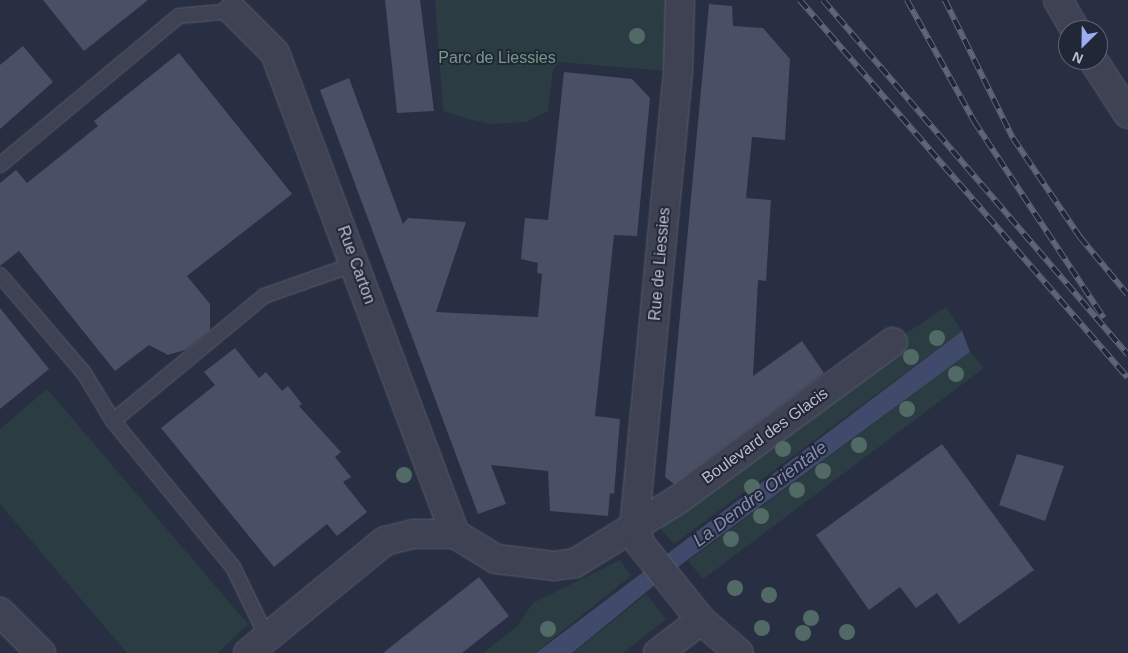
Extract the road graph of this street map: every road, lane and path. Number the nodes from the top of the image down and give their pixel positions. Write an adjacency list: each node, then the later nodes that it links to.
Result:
1 (680, 0): 12 (street, Rue de Liessies)
2 (1058, 0): 4 (street)
3 (234, 6): 7 (lane); 8 (street, Rue Carton)
4 (1069, 20)
5 (1099, 70): 6 (street)
6 (1128, 114)
7 (0, 165)
8 (355, 264): 11 (lane); 13 (street, Rue Carton)
9 (0, 275): 11 (lane)
10 (893, 342): 12 (street, Boulevard des Glacis)
11 (113, 421): 16 (lane)
12 (634, 528): 13 (street); 15 (street)
13 (455, 534): 16 (street)
14 (0, 612): 17 (street)
15 (701, 620): 18 (street); 19 (street)
16 (257, 644)
17 (41, 653)
18 (658, 653)
19 (739, 653)

